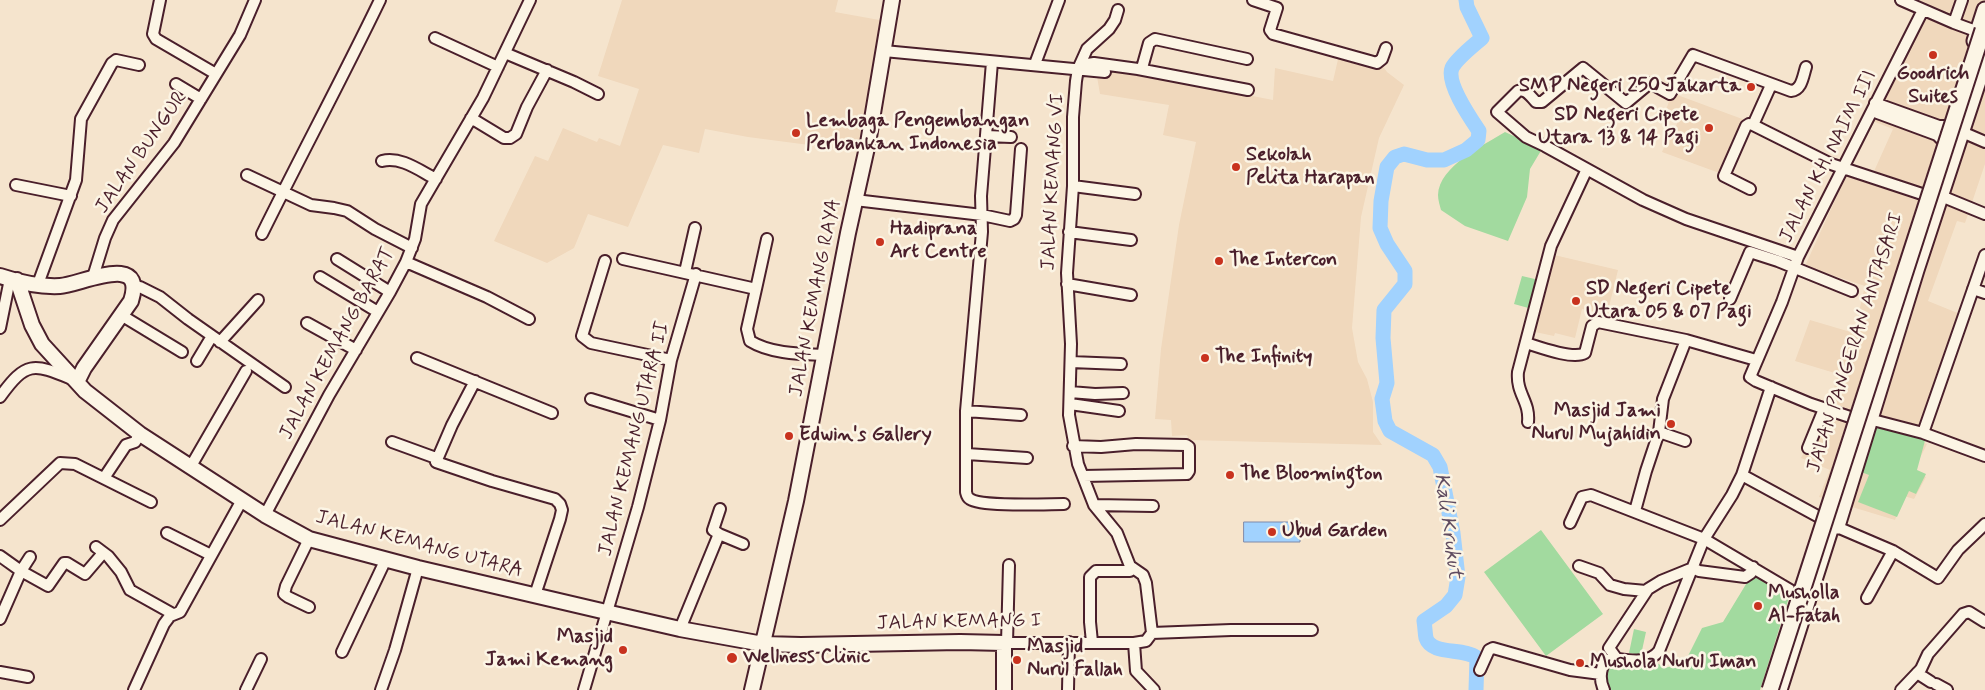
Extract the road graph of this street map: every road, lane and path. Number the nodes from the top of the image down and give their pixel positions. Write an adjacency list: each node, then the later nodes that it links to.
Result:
1 (160, 0): 31 (street)
2 (255, 0): 31 (street, JALAN BUNGUR)
3 (380, 0): 54 (street)
4 (530, 0): 19 (street, JALAN KEMANG BARAT)
5 (892, 0): 18 (street, JALAN KEMANG RAYA)
6 (1054, 0): 23 (street)
7 (1059, 0): 23 (street)
8 (1253, 0): 17 (street)
9 (1901, 0): 12 (street)
10 (1962, 0): 14 (street)
11 (1118, 10): 25 (street)
12 (1923, 10): 14 (street); 37 (street, JALAN KH. NAIM III)
13 (1985, 10): 15 (main road, JALAN PANGERAN ANTASARI)
14 (1954, 23): 15 (street)
15 (1983, 34): 41 (main road, JALAN PANGERAN ANTASARI); 207 (main road, bridge); 208 (main road)
16 (435, 38): 27 (street)
17 (1386, 48)
18 (884, 51): 22 (street, JALAN KEMANG VI); 59 (street, JALAN KEMANG RAYA)
19 (505, 53): 27 (street, JALAN KEMANG BARAT); 29 (street)
20 (1247, 59): 28 (street)
21 (1985, 60): 40 (main road, JALAN PANGERAN ANTASARI)
22 (992, 62): 23 (street, JALAN KEMANG VI); 42 (street)
23 (1034, 64): 25 (street, JALAN KEMANG VI)
24 (139, 65): 57 (street)
25 (1079, 67): 28 (street); 30 (street, JALAN KEMANG VI); 52 (street, JALAN KEMANG VI)
26 (1806, 67): 33 (street)
27 (498, 68): 38 (street, JALAN KEMANG BARAT)
28 (1138, 69): 34 (street)
29 (547, 70): 35 (street); 38 (street)
30 (1105, 72)
31 (216, 74): 36 (street, JALAN BUNGUR)
32 (176, 84): 36 (street)
33 (1771, 85): 39 (street); 48 (street)
34 (1248, 90)
35 (598, 94)
36 (201, 99): 76 (street, JALAN BUNGUR)
37 (1874, 107): 41 (street); 41 (street); 47 (street, JALAN KH. NAIM III)
38 (472, 118): 50 (street, JALAN KEMANG BARAT)
39 (1753, 125): 47 (street); 53 (street)
40 (1962, 132): 44 (street); 58 (main road, JALAN PANGERAN ANTASARI)
41 (1945, 133): 56 (main road, JALAN PANGERAN ANTASARI)
42 (986, 136): 43 (street); 61 (street)
43 (1011, 137)
44 (1985, 142)
45 (1021, 149): 61 (street)
46 (382, 161): 50 (street)
47 (1842, 168): 56 (street); 69 (street, JALAN KH. NAIM III)
48 (1587, 169): 69 (street); 97 (street)
49 (247, 175): 54 (street)
50 (436, 179): 67 (street, JALAN KEMANG BARAT)
51 (16, 185): 57 (street)
52 (1073, 186): 55 (street); 63 (street, JALAN KEMANG VI)
53 (1750, 189)
54 (282, 192): 64 (street); 67 (street)
55 (1135, 194)
56 (1925, 195): 122 (main road, JALAN PANGERAN ANTASARI)
57 (71, 196): 79 (street)
58 (1941, 196): 60 (street); 123 (main road, JALAN PANGERAN ANTASARI)
59 (855, 200): 61 (street); 100 (street, JALAN KEMANG RAYA)
60 (1985, 214)
61 (982, 215): 118 (street)
62 (695, 228): 75 (street, JALAN KEMANG UTARA II)
63 (1069, 232): 66 (street); 80 (street, JALAN KEMANG VI)
64 (262, 234)
65 (767, 239): 82 (street)
66 (1130, 240)
67 (412, 248): 73 (street, JALAN KEMANG BARAT)
68 (1985, 255): 83 (street)
69 (1798, 257): 74 (street, JALAN KH. NAIM III)
70 (623, 258): 75 (street)
71 (338, 259): 85 (street)
72 (605, 261): 102 (street)
73 (406, 262): 85 (street, JALAN KEMANG BARAT); 92 (street)
74 (1795, 268): 84 (street); 88 (street); 103 (street, JALAN KH. NAIM III)
75 (690, 273): 82 (street); 102 (street, JALAN KEMANG UTARA II)
76 (93, 277): 79 (street); 81 (street)
77 (320, 277): 90 (street)
78 (9, 278): 79 (street); 94 (street); 108 (street, JALAN KEMANG UTARA)
79 (38, 284)
80 (1067, 284): 87 (street); 105 (street, JALAN KEMANG VI)
81 (134, 287): 91 (street); 95 (street)
82 (756, 289): 100 (street)
83 (1973, 289): 86 (street); 127 (street)
84 (1852, 291)
85 (390, 292): 90 (street, JALAN KEMANG BARAT)
86 (1985, 293)
87 (1131, 295)
88 (1730, 299)
89 (258, 300): 95 (street)
90 (378, 312): 98 (street, JALAN KEMANG BARAT)
91 (120, 315): 99 (street); 108 (street)
92 (529, 319)
93 (307, 323): 98 (street)
94 (0, 328)
95 (216, 339): 104 (street); 110 (street)
96 (1686, 340): 97 (street); 103 (street); 126 (street)
97 (1526, 344): 125 (street)
98 (356, 350): 148 (street, JALAN KEMANG BARAT)
99 (182, 352)
100 (825, 355): 188 (street, JALAN KEMANG RAYA)
101 (417, 358): 109 (street)
102 (672, 360): 124 (street, JALAN KEMANG UTARA II)
103 (1756, 360): 111 (street, JALAN KH. NAIM III)
104 (197, 361)
105 (1071, 362): 106 (street); 112 (street, JALAN KEMANG VI)
106 (1121, 364)
107 (246, 371): 137 (street)
108 (77, 382): 114 (street); 128 (street, JALAN KEMANG UTARA)
109 (475, 382): 120 (street); 135 (street)
110 (285, 387)
111 (1771, 388): 117 (street); 138 (street)
112 (1070, 392): 113 (street); 116 (street, JALAN KEMANG VI)
113 (1123, 393)
114 (0, 397)
115 (591, 399): 124 (street)
116 (1070, 404): 119 (street); 131 (street, JALAN KEMANG VI)
117 (1824, 408): 122 (street); 132 (street)
118 (966, 411): 121 (street); 133 (street)
119 (1119, 411)
120 (552, 413)
121 (1021, 415)
122 (1853, 418): 149 (main road, JALAN PANGERAN ANTASARI)
123 (1869, 419): 127 (street); 153 (main road, JALAN PANGERAN ANTASARI)
124 (660, 420): 177 (street, JALAN KEMANG UTARA II)
125 (1528, 422)
126 (1659, 432): 129 (street); 147 (street)
127 (1923, 433): 134 (street)
128 (140, 434): 137 (street, JALAN KEMANG UTARA); 140 (street)
129 (1685, 441)
130 (392, 442): 135 (street)
131 (1073, 446): 139 (street, JALAN KEMANG VI); 139 (street)
132 (1808, 448)
133 (967, 454): 136 (street); 143 (street)
134 (1985, 456)
135 (436, 458): 173 (street)
136 (1027, 458)
137 (191, 466): 141 (street, JALAN KEMANG UTARA)
138 (1742, 475): 149 (street); 157 (street)
139 (1083, 476): 144 (street, JALAN KEMANG VI)
140 (104, 478): 142 (street); 150 (street)
141 (242, 500): 148 (street, JALAN KEMANG UTARA); 160 (street)
142 (151, 502)
143 (1064, 504)
144 (1094, 505): 145 (street); 183 (street, JALAN KEMANG VI)
145 (1154, 506)
146 (720, 509): 155 (street)
147 (1635, 512): 151 (street); 157 (street)
148 (265, 515): 156 (street, JALAN KEMANG UTARA)
149 (1821, 518): 172 (main road, JALAN PANGERAN ANTASARI)
150 (0, 520)
151 (1570, 523)
152 (1985, 524): 159 (street)
153 (1837, 527): 159 (street); 209 (main road, JALAN PANGERAN ANTASARI)
154 (167, 533): 160 (street)
155 (719, 534): 158 (street); 181 (street)
156 (309, 539): 163 (street, JALAN KEMANG UTARA); 176 (street)
157 (1704, 540): 166 (street); 168 (street)
158 (743, 544)
159 (1892, 551): 174 (street)
160 (211, 555): 178 (street)
161 (0, 556): 169 (street)
162 (30, 557): 169 (street)
163 (386, 559): 167 (street, JALAN KEMANG UTARA); 189 (street)
164 (1009, 565): 186 (street)
165 (1579, 566): 171 (street)
166 (1753, 567): 168 (street); 172 (street)
167 (418, 568): 173 (street, JALAN KEMANG UTARA); 199 (street)
168 (1693, 568): 171 (street); 191 (street)
169 (21, 571): 175 (street); 178 (street)
170 (1130, 571): 185 (street)
171 (1646, 591): 191 (street)
172 (1797, 594): 206 (main road, JALAN PANGERAN ANTASARI)
173 (535, 595): 177 (street, JALAN KEMANG UTARA)
174 (1867, 598)
175 (4, 599): 179 (street)
176 (309, 607)
177 (608, 612): 181 (street, JALAN KEMANG UTARA); 200 (street, JALAN KEMANG UTARA II)
178 (174, 614): 198 (street)
179 (0, 619)
180 (1985, 622): 194 (street)
181 (680, 629): 188 (street, JALAN KEMANG UTARA)
182 (1312, 630): 183 (street)
183 (1152, 632): 187 (street)
184 (1069, 642): 185 (street, JALAN KEMANG I); 186 (street, JALAN KEMANG I); 203 (street)
185 (1092, 642): 187 (street, JALAN KEMANG I)
186 (1005, 643): 188 (street, JALAN KEMANG I); 202 (street)
187 (1134, 643): 204 (street)
188 (763, 644): 201 (street, JALAN KEMANG RAYA)
189 (342, 652)
190 (261, 659): 197 (street)
191 (1617, 659): 195 (street)
192 (1480, 670): 195 (street)
193 (0, 672): 196 (street)
194 (1917, 673): 210 (street); 211 (street)
195 (1601, 674): 205 (street)
196 (28, 677)
197 (248, 688)
198 (134, 690)
199 (381, 690)
200 (584, 690)
201 (752, 690)
202 (1004, 690)
203 (1068, 690)
204 (1154, 690)
205 (1604, 690)
206 (1766, 690)
207 (1770, 690)
208 (1779, 690)
209 (1784, 690)
210 (1901, 690)
211 (1947, 690)

